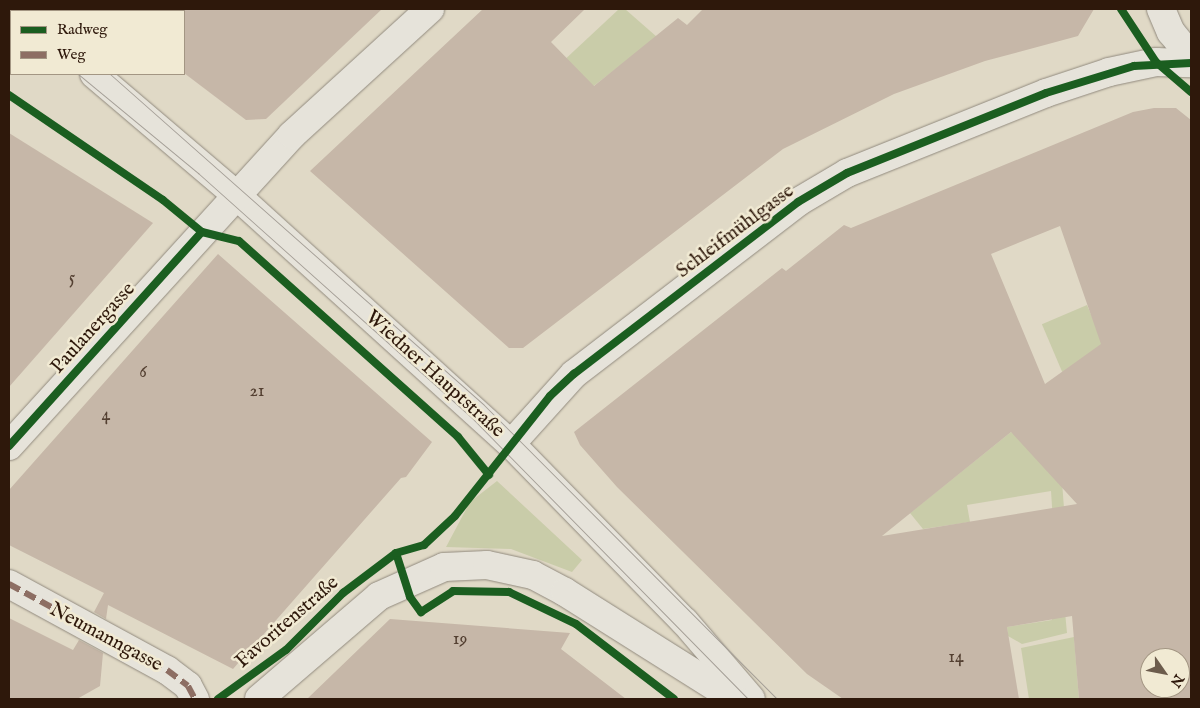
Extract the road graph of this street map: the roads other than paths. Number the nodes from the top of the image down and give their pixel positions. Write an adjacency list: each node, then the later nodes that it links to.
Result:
1 (430, 9): 6 (street, Paulanergasse)
2 (1161, 9): 3 (street)
3 (1191, 56)
4 (1191, 63): 7 (street, Schleifmühlgasse)
5 (95, 75): 6 (street, Wiedner Hauptstraße)
6 (236, 195): 7 (street, Wiedner Hauptstraße); 8 (street, Paulanergasse)
7 (511, 444): 13 (street, Wiedner Hauptstraße)
8 (9, 446)
9 (9, 584): 10 (street, Neumanngasse)
10 (194, 699)
11 (259, 699): 12 (street, Favoritenstraße)
12 (734, 699)
13 (751, 699)

